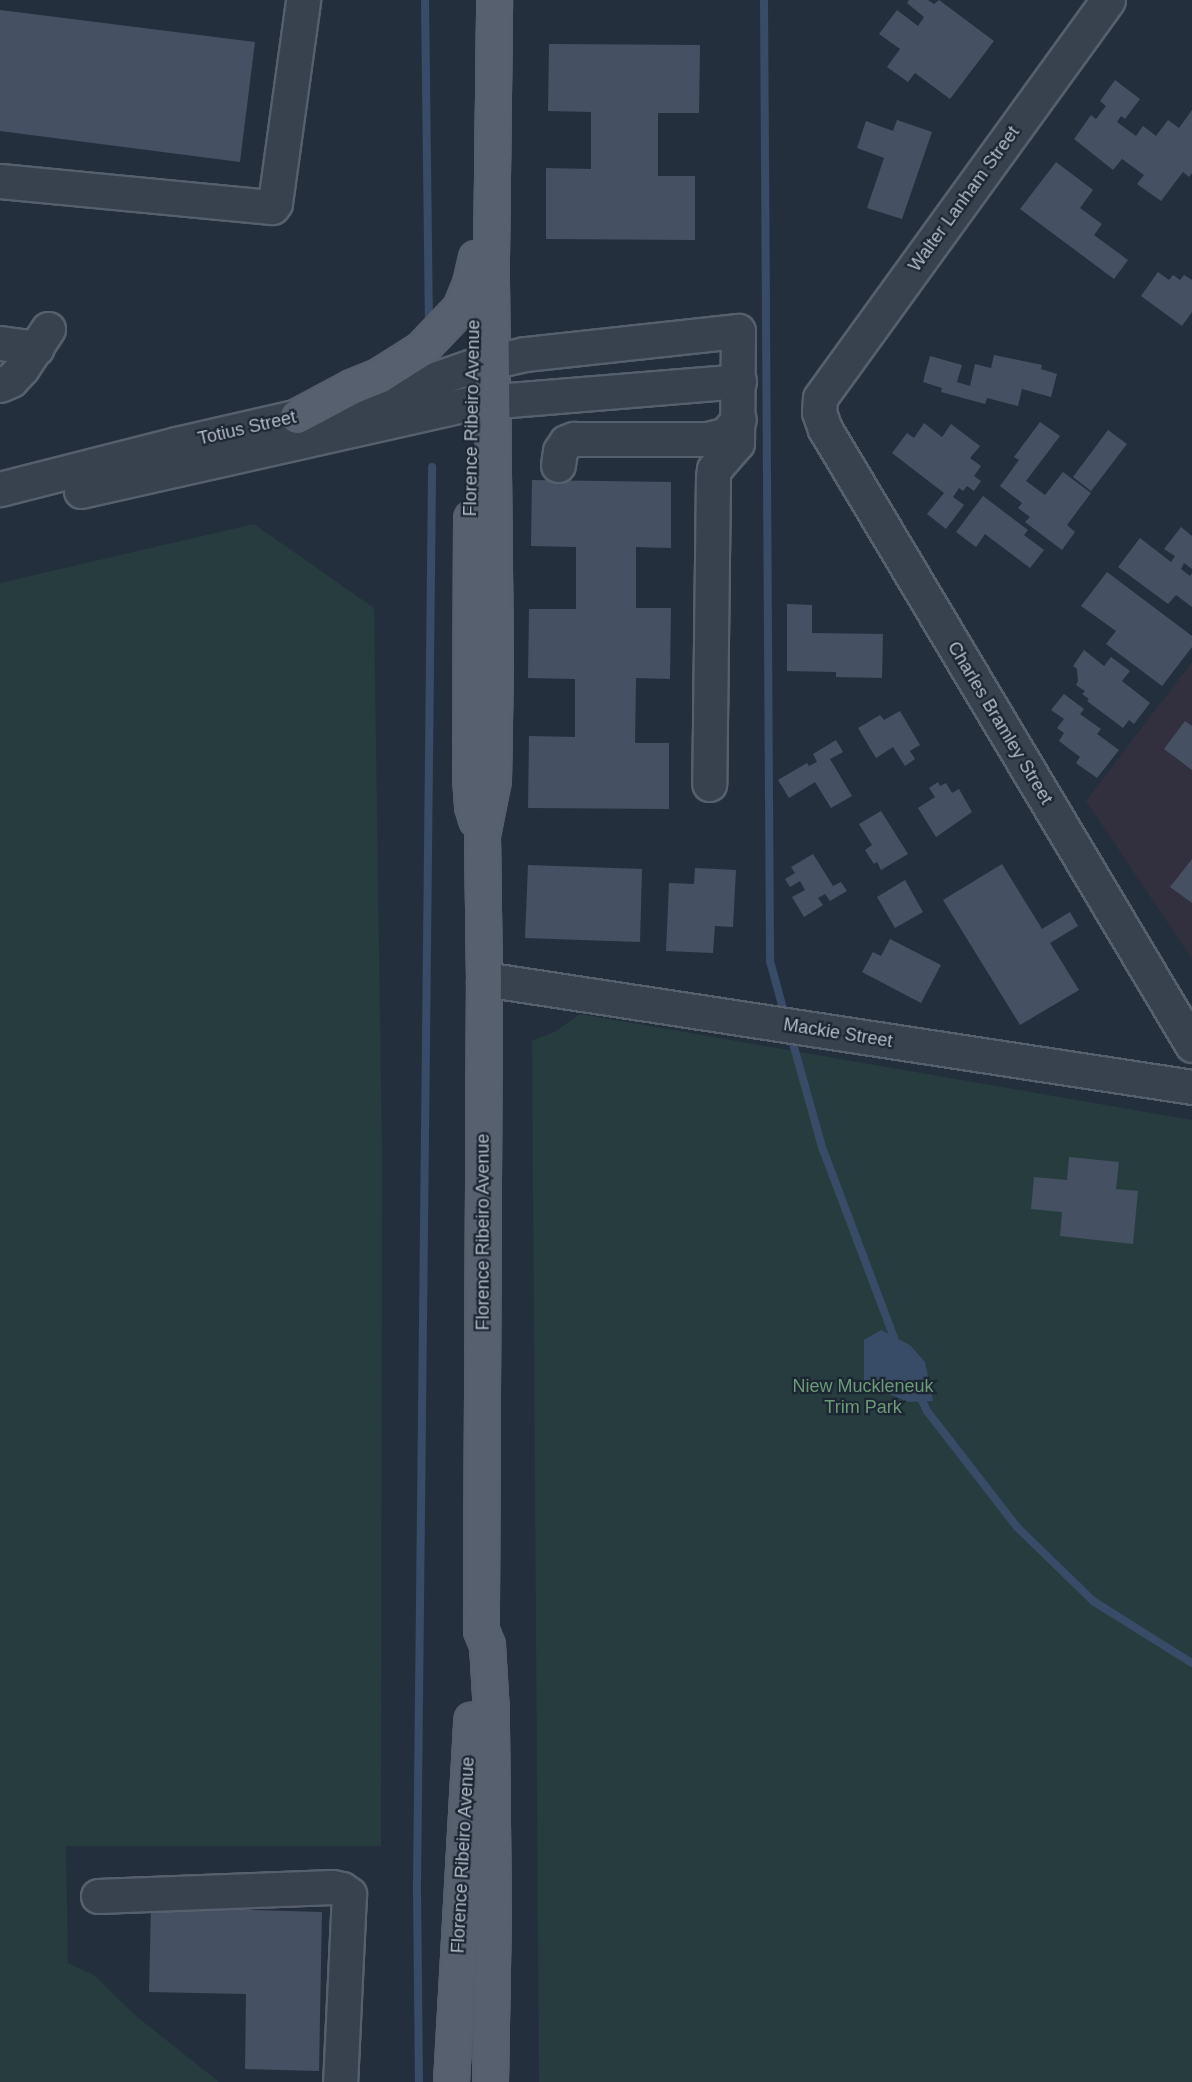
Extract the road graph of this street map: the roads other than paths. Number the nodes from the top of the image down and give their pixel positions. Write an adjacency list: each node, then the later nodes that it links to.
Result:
1 (303, 0): 5 (street)
2 (473, 0): 6 (main road, Florence Ribeiro Avenue)
3 (494, 0): 8 (main road, Florence Ribeiro Avenue)
4 (1108, 0): 11 (street, Walter Lanham Street)
5 (0, 181)
6 (476, 258): 8 (main road, Florence Ribeiro Avenue); 13 (main road)
7 (0, 343): 10 (street)
8 (482, 364): 9 (street, Totius Street); 12 (main road, Florence Ribeiro Avenue); 13 (street, Totius Street)
9 (739, 381): 12 (street, Totius Street); 14 (street)
10 (0, 385)
11 (820, 398): 20 (street, Charles Bramley Street)
12 (482, 402): 17 (street, Totius Street); 19 (main road, Florence Ribeiro Avenue)
13 (297, 417): 16 (street, Totius Street)
14 (739, 419): 15 (street); 18 (street)
15 (558, 465)
16 (0, 489)
17 (0, 510)
18 (710, 784)
19 (484, 979): 21 (street, Mackie Street); 22 (main road, Florence Ribeiro Avenue)
20 (1192, 1045)
21 (1192, 1087)
22 (481, 1630): 25 (main road, Florence Ribeiro Avenue); 26 (main road, Florence Ribeiro Avenue)
23 (98, 1896): 24 (street)
24 (340, 2082)
25 (451, 2082)
26 (490, 2082)

